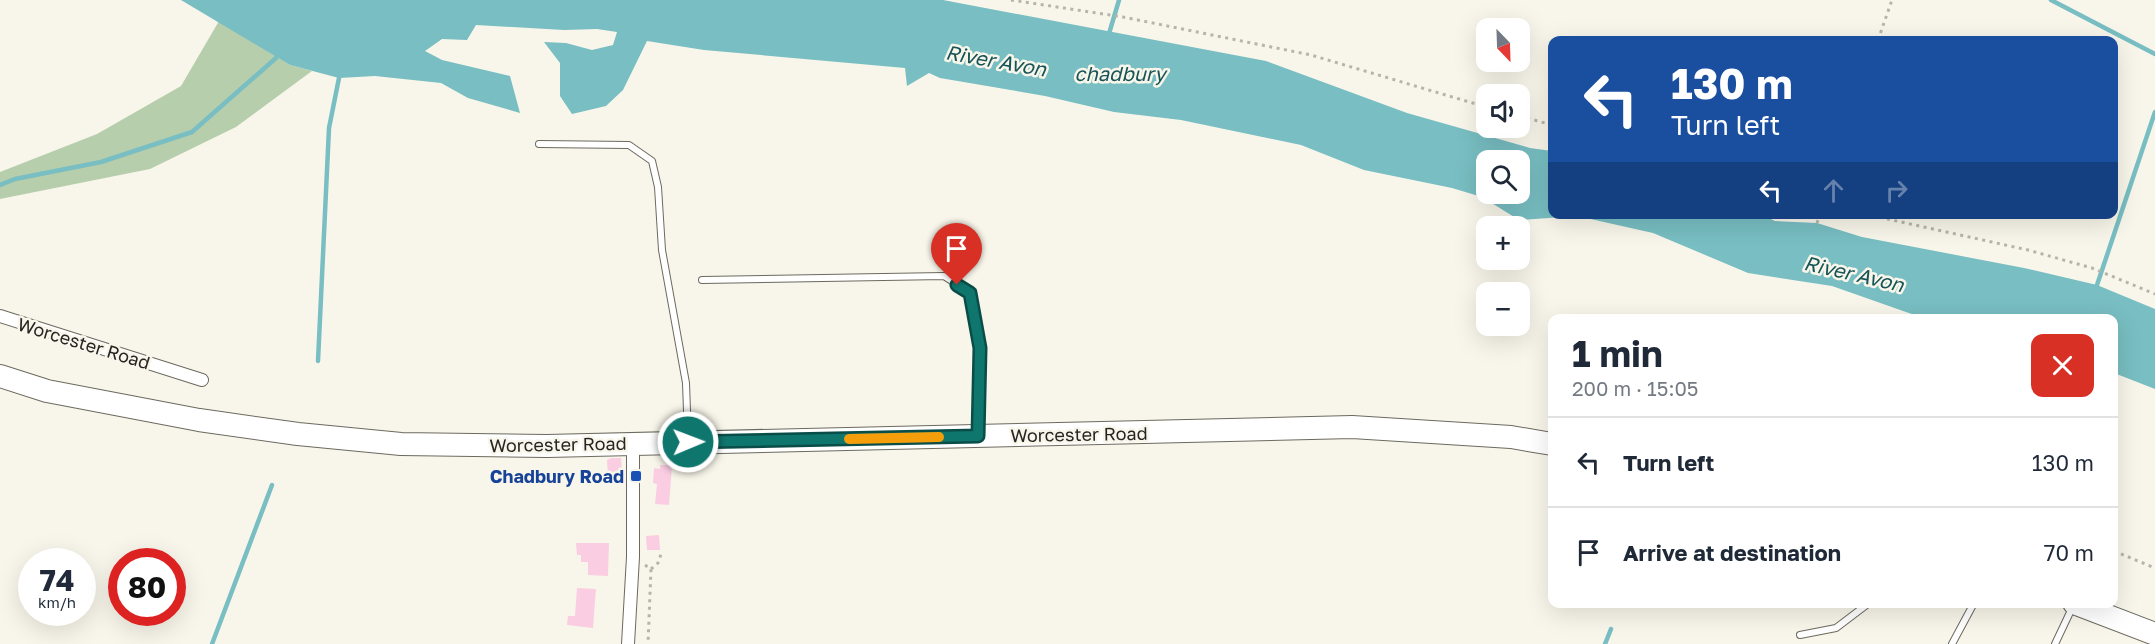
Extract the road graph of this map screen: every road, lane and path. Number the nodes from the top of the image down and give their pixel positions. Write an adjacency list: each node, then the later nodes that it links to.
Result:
1 (1011, 0): 4 (path)
2 (1892, 0): 3 (path)
3 (1879, 36)
4 (1476, 104)
5 (1530, 119): 6 (path)
6 (1548, 124)
7 (539, 144): 17 (lane)
8 (1818, 219): 10 (path)
9 (1888, 219): 12 (path)
10 (1817, 223)
11 (702, 280): 16 (lane)
12 (2155, 294)
13 (0, 316): 15 (street, Worcester Road)
14 (0, 376): 19 (highway, Worcester Road)
15 (202, 380)
16 (978, 436): 17 (highway, Worcester Road); 18 (highway, Worcester Road)
17 (688, 442): 19 (highway, Worcester Road)
18 (1548, 443)
19 (633, 444): 22 (street)
20 (2118, 553): 24 (path)
21 (662, 554): 23 (path)
22 (633, 557): 23 (path); 31 (street)
23 (651, 568): 32 (path)
24 (2155, 568)
25 (1862, 608): 30 (lane)
26 (1971, 608): 33 (lane)
27 (2073, 608): 34 (lane)
28 (2088, 608): 29 (highway)
29 (2155, 634)
30 (1800, 635)
31 (628, 644)
32 (648, 644)
33 (1952, 644)
34 (2055, 644)

